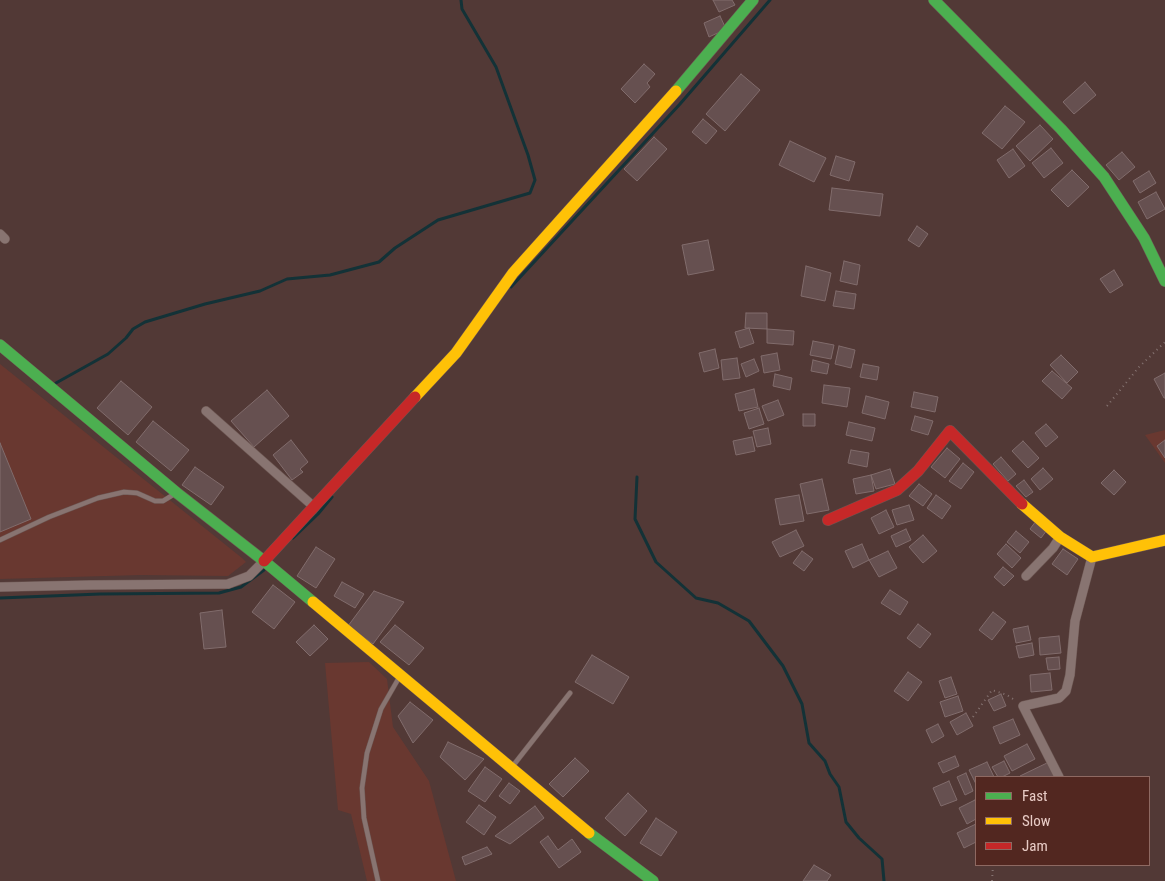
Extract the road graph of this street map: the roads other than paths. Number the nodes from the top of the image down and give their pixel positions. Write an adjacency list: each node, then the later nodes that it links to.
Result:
1 (753, 0): 7 (street)
2 (934, 0): 3 (street)
3 (1165, 281)
4 (0, 345): 6 (street)
5 (206, 411): 7 (street)
6 (177, 493): 10 (lane); 13 (street)
7 (313, 506): 13 (street)
8 (828, 520): 9 (street)
9 (1060, 537): 12 (street); 14 (street)
10 (0, 540)
11 (1165, 540): 12 (street)
12 (1092, 558): 19 (street)
13 (264, 561): 15 (street); 16 (street)
14 (1026, 576)
15 (0, 587)
16 (400, 676): 18 (street); 20 (lane)
17 (570, 693): 18 (lane)
18 (511, 768): 21 (street)
19 (1058, 776)
20 (378, 881)
21 (653, 881)

